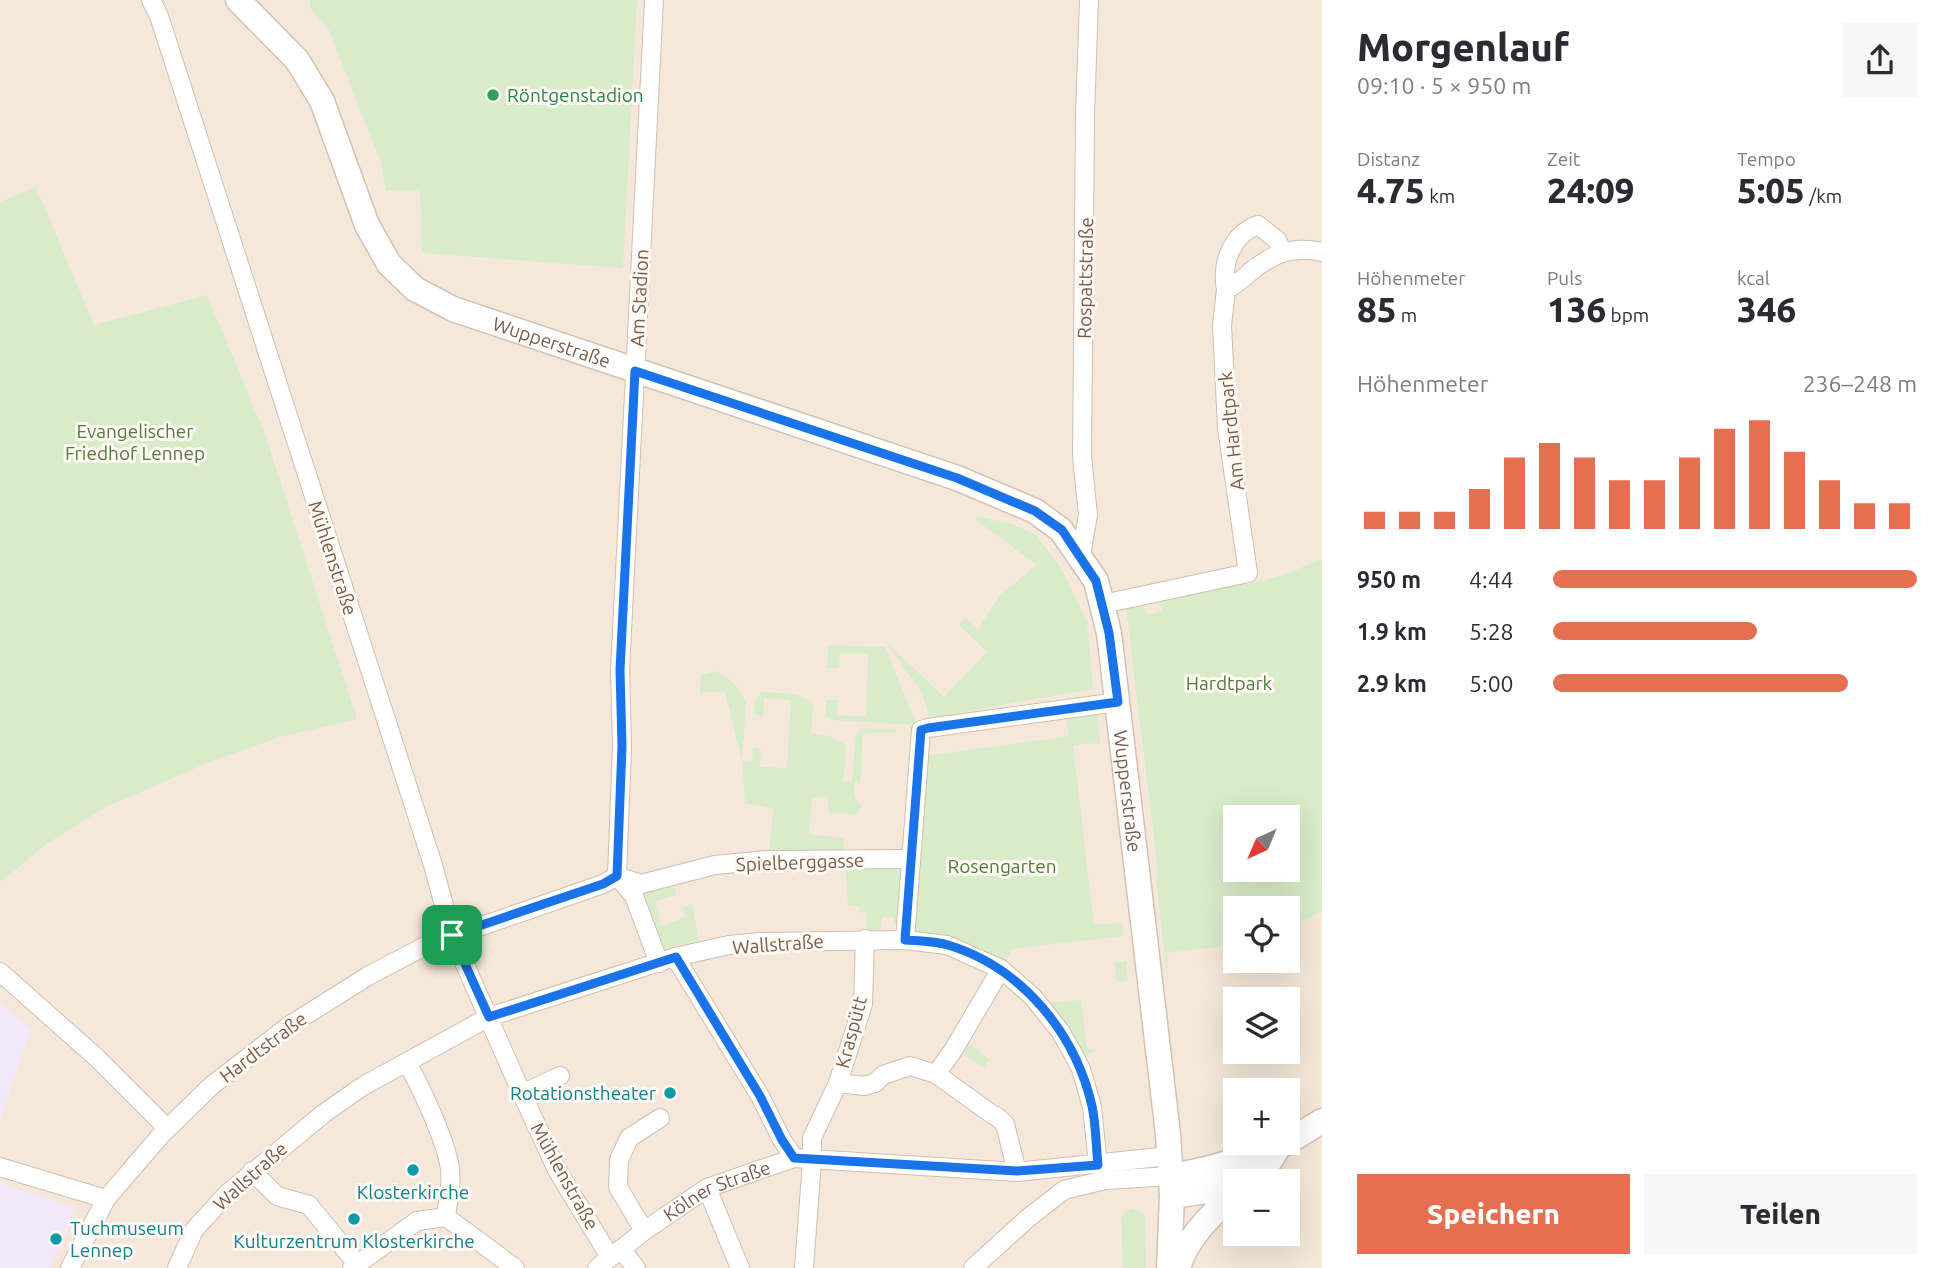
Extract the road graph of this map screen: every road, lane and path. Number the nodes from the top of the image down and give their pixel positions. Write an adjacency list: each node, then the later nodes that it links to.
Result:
1 (238, 0): 8 (street, Wupperstraße)
2 (654, 0): 8 (street, Am Stadion)
3 (1089, 0): 9 (street, Rospattstraße)
4 (157, 5): 14 (street, Mühlenstraße)
5 (1282, 251): 6 (street); 7 (street); 7 (street, Am Hardtpark)
6 (1322, 252)
7 (1226, 290): 10 (street, Am Hardtpark)
8 (635, 371): 9 (street, Wupperstraße); 13 (street, Am Stadion)
9 (1081, 555): 10 (street, Wupperstraße)
10 (1103, 604): 11 (street, Wupperstraße)
11 (1118, 702): 12 (street); 38 (street, Wupperstraße)
12 (910, 859): 13 (street, Spielberggasse); 16 (street)
13 (617, 876): 14 (street); 17 (street)
14 (452, 935): 20 (street, Mühlenstraße); 28 (street, Hardtstraße)
15 (864, 939): 16 (street, Wallstraße); 17 (street, Wallstraße); 24 (street, Kraspütt)
16 (905, 940): 18 (street, Wallstraße)
17 (667, 960): 20 (street, Wallstraße); 32 (street)
18 (1002, 969): 22 (street); 33 (street, Wallstraße)
19 (0, 972): 28 (street)
20 (489, 1017): 21 (street, Wallstraße); 25 (street, Mühlenstraße)
21 (407, 1062): 36 (street, Wallstraße); 43 (street)
22 (936, 1074): 24 (street, Kraspütt); 37 (street, Kraspütt)
23 (560, 1076): 25 (street)
24 (838, 1083): 32 (street, Kraspütt)
25 (522, 1094): 45 (street, Mühlenstraße)
26 (660, 1118): 44 (street, Kölner Straße)
27 (1322, 1121): 29 (street, Kölner Straße)
28 (167, 1128): 41 (street, Hardtstraße)
29 (1300, 1134)
30 (1252, 1155): 38 (street, Kölner Straße)
31 (1276, 1155): 35 (street, Kölner Straße)
32 (803, 1160): 37 (street, Kölner Straße); 40 (street, Kölner Straße); 52 (street, Kraspütt)
33 (1098, 1165): 37 (street, Kölner Straße); 38 (street, Kölner Straße)
34 (0, 1167): 41 (street)
35 (1265, 1169)
36 (252, 1171): 46 (street); 48 (street, Wallstraße)
37 (1017, 1171)
38 (1171, 1176): 39 (street, Kölner Straße); 53 (street, Kölner Straße); 54 (street, Wupperstraße)
39 (1223, 1186)
40 (707, 1188): 44 (street, Kölner Straße); 51 (street)
41 (106, 1199): 47 (street, Hardtstraße)
42 (1223, 1203): 55 (street)
43 (446, 1217): 46 (street); 49 (street)
44 (644, 1231): 45 (street, Kölner Straße)
45 (609, 1258): 50 (street, Mühlenstraße)
46 (355, 1266)
47 (70, 1268)
48 (177, 1268)
49 (515, 1268)
50 (636, 1268)
51 (740, 1268)
52 (804, 1268)
53 (973, 1268)
54 (1169, 1268)
55 (1178, 1268)

